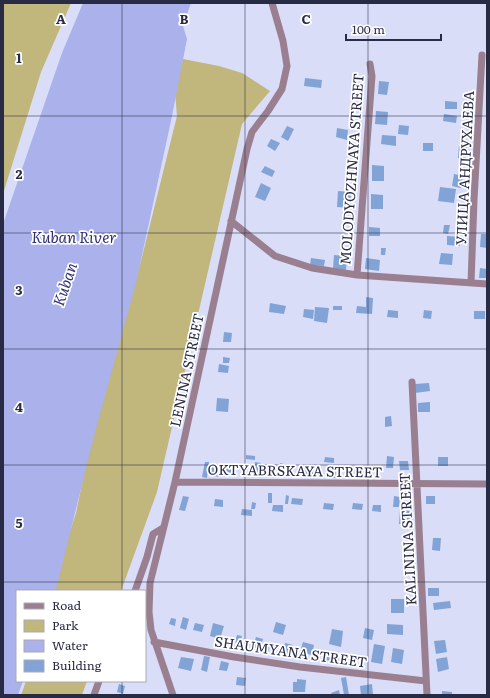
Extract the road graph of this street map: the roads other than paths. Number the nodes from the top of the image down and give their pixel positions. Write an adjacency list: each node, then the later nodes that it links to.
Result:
1 (272, 3): 4 (street, LENINA STREET)
2 (482, 55): 6 (street, УЛИЦА АНДРУХАЕВА)
3 (370, 64): 5 (street, MOLODYOZHNAYA STREET)
4 (231, 221): 5 (street); 9 (street, LENINA STREET)
5 (357, 275): 6 (street)
6 (471, 283): 7 (street)
7 (487, 284)
8 (412, 382): 10 (street, KALININA STREET)
9 (175, 482): 10 (street, OKTYABRSKAYA STREET); 12 (street, LENINA STREET)
10 (417, 484): 11 (street, OKTYABRSKAYA STREET); 15 (street, KALININA STREET)
11 (487, 484)
12 (163, 528): 13 (street); 14 (street, LENINA STREET)
13 (134, 590)
14 (154, 642): 15 (street, SHAUMYANA STREET); 18 (street, LENINA STREET)
15 (426, 681): 19 (street, KALININA STREET)
16 (99, 682): 17 (street)
17 (94, 695)
18 (173, 695)
19 (427, 695)

